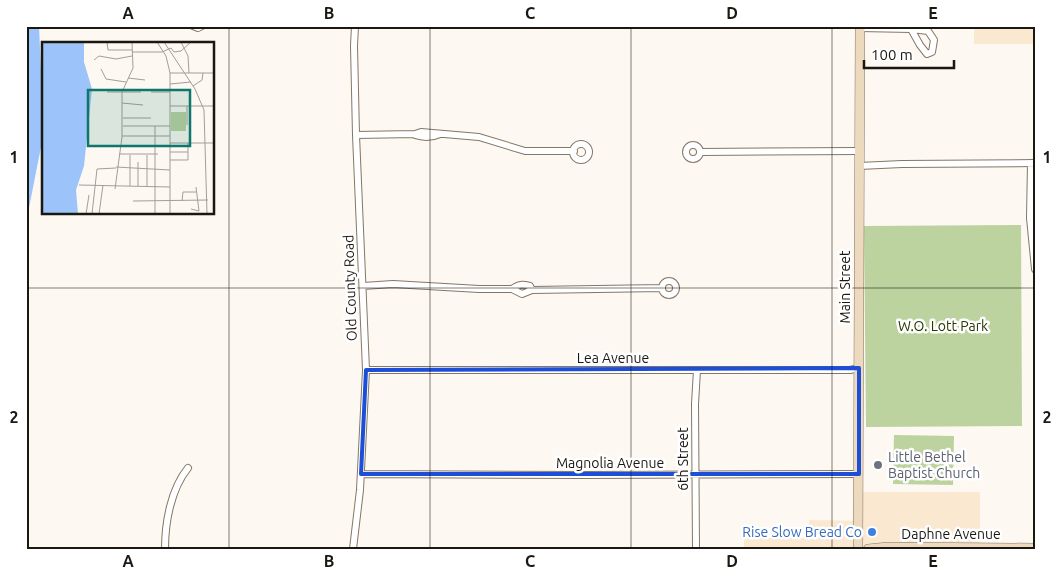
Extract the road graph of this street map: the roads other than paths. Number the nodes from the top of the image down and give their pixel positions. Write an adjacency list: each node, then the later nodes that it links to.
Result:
1 (193, 26): 2 (street)
2 (202, 26)
3 (356, 26): 6 (street, Old County Road)
4 (860, 27): 5 (street); 8 (main road, Main Street)
5 (911, 29)
6 (356, 135): 7 (street); 13 (street, Old County Road)
7 (574, 151)
8 (854, 151): 9 (street); 11 (main road, Main Street)
9 (700, 152)
10 (1033, 163): 11 (street); 12 (street)
11 (858, 166): 15 (main road, Main Street)
12 (1035, 269)
13 (363, 286): 14 (street); 16 (street, Old County Road)
14 (662, 288)
15 (860, 368): 17 (street, Lea Avenue); 20 (main road, Main Street)
16 (366, 370): 17 (street, Lea Avenue); 19 (street, Old County Road)
17 (697, 370): 21 (street, 6th Street)
18 (188, 468): 23 (street)
19 (361, 474): 21 (street, Magnolia Avenue); 24 (street, Old County Road)
20 (859, 474): 21 (street, Magnolia Avenue); 26 (main road, Main Street)
21 (695, 475): 25 (street, 6th Street)
22 (1035, 548): 27 (main road, Daphne Avenue)
23 (165, 549)
24 (353, 549)
25 (696, 549)
26 (858, 549)
27 (868, 549)

